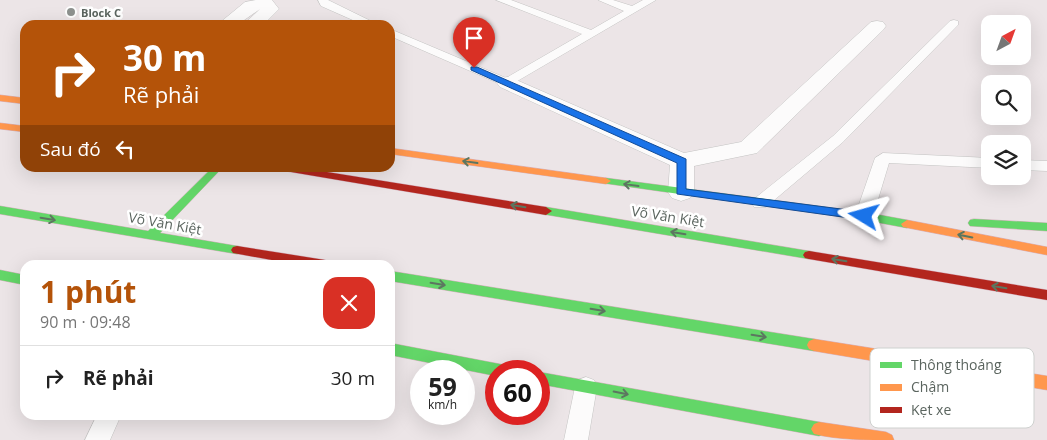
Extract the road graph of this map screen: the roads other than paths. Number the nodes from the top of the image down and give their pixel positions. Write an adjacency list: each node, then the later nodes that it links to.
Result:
1 (323, 0): 9 (lane)
2 (501, 0): 13 (lane)
3 (603, 0): 6 (lane)
4 (651, 0): 6 (lane)
5 (268, 1): 7 (street); 8 (street)
6 (633, 10): 13 (lane)
7 (233, 20)
8 (258, 20)
9 (362, 20)
10 (954, 23): 27 (lane)
11 (877, 26): 20 (street)
12 (395, 34): 14 (lane)
13 (592, 34): 14 (lane)
14 (507, 83): 20 (street)
15 (0, 98): 16 (main road)
16 (20, 100)
17 (0, 126): 18 (main road)
18 (20, 128)
19 (395, 152): 26 (main road, Võ Văn Kiệt, one-way to 19)
20 (682, 161): 26 (street)
21 (981, 164): 29 (lane)
22 (1031, 165): 23 (lane)
23 (1047, 166)
24 (212, 172): 31 (main road)
25 (309, 172): 37 (main road, Võ Văn Kiệt, one-way to 25)
26 (681, 192): 27 (main road, Võ Văn Kiệt)
27 (760, 203): 29 (main road, Võ Văn Kiệt)
28 (0, 210): 31 (main road, Võ Văn Kiệt, one-way to 31)
29 (864, 216): 30 (main road); 32 (main road, Võ Văn Kiệt, one-way to 29)
30 (1047, 227)
31 (150, 236): 33 (main road, Võ Văn Kiệt)
32 (1047, 251)
33 (295, 260)
34 (0, 275): 36 (main road)
35 (395, 277): 39 (main road, one-way to 39)
36 (20, 279)
37 (1047, 295)
38 (395, 350): 40 (main road)
39 (870, 354)
40 (485, 367)
41 (550, 380): 44 (main road)
42 (1034, 381): 43 (main road, one-way to 43)
43 (1047, 383)
44 (586, 387): 45 (main road, one-way to 45); 48 (lane)
45 (747, 417): 49 (main road); 50 (main road)
46 (107, 420): 47 (lane)
47 (97, 440)
48 (576, 440)
49 (822, 440)
50 (886, 440)

